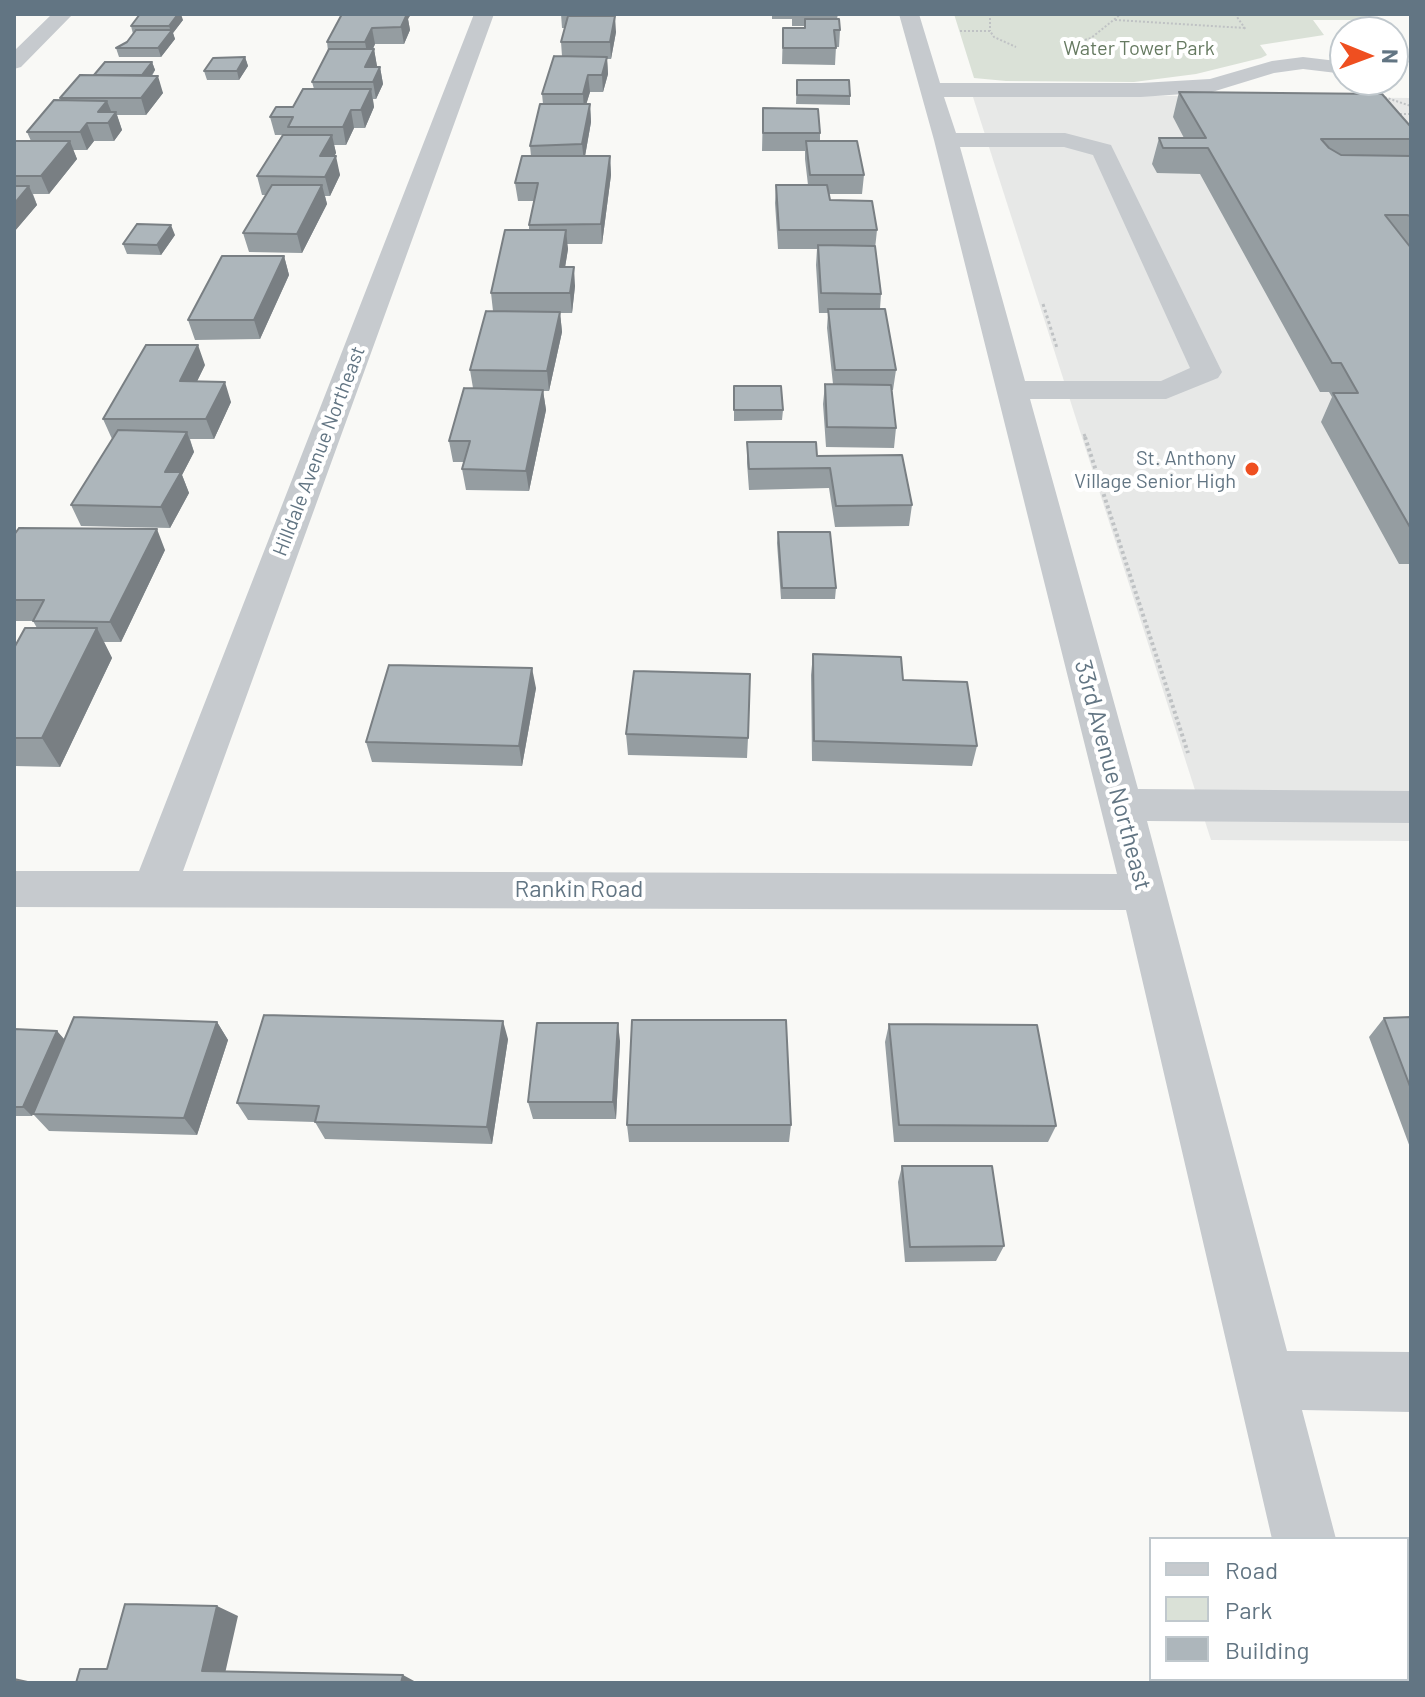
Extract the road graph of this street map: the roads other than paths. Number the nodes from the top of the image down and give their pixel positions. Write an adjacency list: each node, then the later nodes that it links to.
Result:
1 (63, 14): 4 (street)
2 (484, 14): 13 (street, Hilldale Avenue Northeast)
3 (909, 14): 6 (street, 33rd Avenue Northeast)
4 (14, 63)
5 (1329, 66): 7 (street)
6 (931, 90): 7 (street); 9 (street, 33rd Avenue Northeast)
7 (1141, 90): 8 (street)
8 (1267, 91)
9 (946, 140): 10 (street, 33rd Avenue Northeast); 10 (street)
10 (1010, 390): 11 (street, 33rd Avenue Northeast)
11 (1121, 805): 12 (street); 15 (street, 33rd Avenue Northeast)
12 (1411, 807)
13 (155, 887): 14 (street, Rankin Road); 15 (street, Rankin Road)
14 (14, 889)
15 (1144, 892): 16 (street, 33rd Avenue Northeast)
16 (1262, 1380): 17 (street); 18 (street, 33rd Avenue Northeast)
17 (1411, 1382)
18 (1303, 1537)

